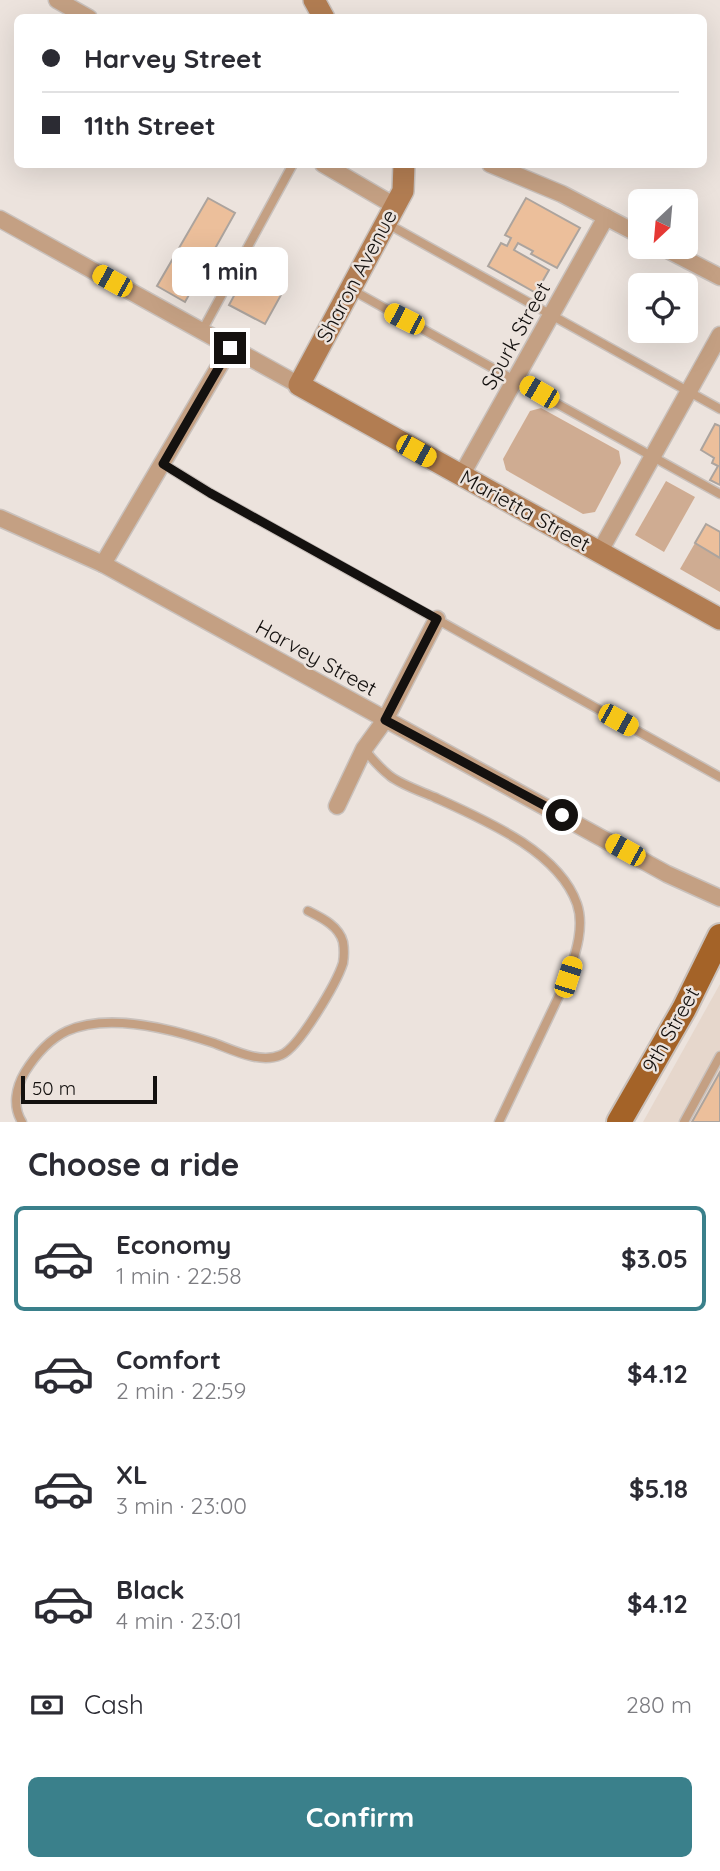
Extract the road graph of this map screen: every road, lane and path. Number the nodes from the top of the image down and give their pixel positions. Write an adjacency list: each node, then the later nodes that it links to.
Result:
1 (57, 0): 2 (street)
2 (82, 14)
3 (291, 168): 15 (lane)
4 (328, 168): 7 (street)
5 (404, 168): 7 (main road, Sharon Avenue)
6 (500, 168): 8 (street)
7 (390, 214): 13 (main road, Sharon Avenue); 14 (lane)
8 (606, 217): 10 (street); 14 (street, Spurk Street)
9 (0, 219): 15 (street, Marietta Street)
10 (628, 229)
11 (685, 259): 12 (street)
12 (720, 277)
13 (350, 288): 18 (lane); 19 (main road, Sharon Avenue)
14 (551, 315): 18 (street, Spurk Street); 20 (lane)
15 (201, 331): 17 (street, Marietta Street)
16 (720, 335): 20 (street)
17 (230, 348): 19 (street, Marietta Street); 23 (street)
18 (516, 379): 22 (lane); 24 (street, Spurk Street)
19 (299, 385): 24 (main road, Marietta Street)
20 (689, 392): 21 (lane); 22 (street)
21 (720, 409)
22 (653, 457): 25 (lane); 27 (street)
23 (163, 464): 28 (street); 29 (lane)
24 (461, 476): 27 (main road, Marietta Street)
25 (720, 494)
26 (0, 518): 28 (street, Harvey Street)
27 (599, 553): 30 (main road, Marietta Street)
28 (103, 564): 31 (street, Harvey Street)
29 (437, 619): 31 (street); 33 (lane)
30 (720, 619)
31 (385, 720): 32 (street); 35 (street, Harvey Street)
32 (365, 749): 34 (street); 40 (lane)
33 (720, 777)
34 (337, 806)
35 (720, 898)
36 (308, 911): 39 (lane)
37 (720, 936): 41 (main road, 9th Street)
38 (720, 1056): 42 (lane)
39 (22, 1122)
40 (499, 1122)
41 (619, 1122)
42 (684, 1122)

